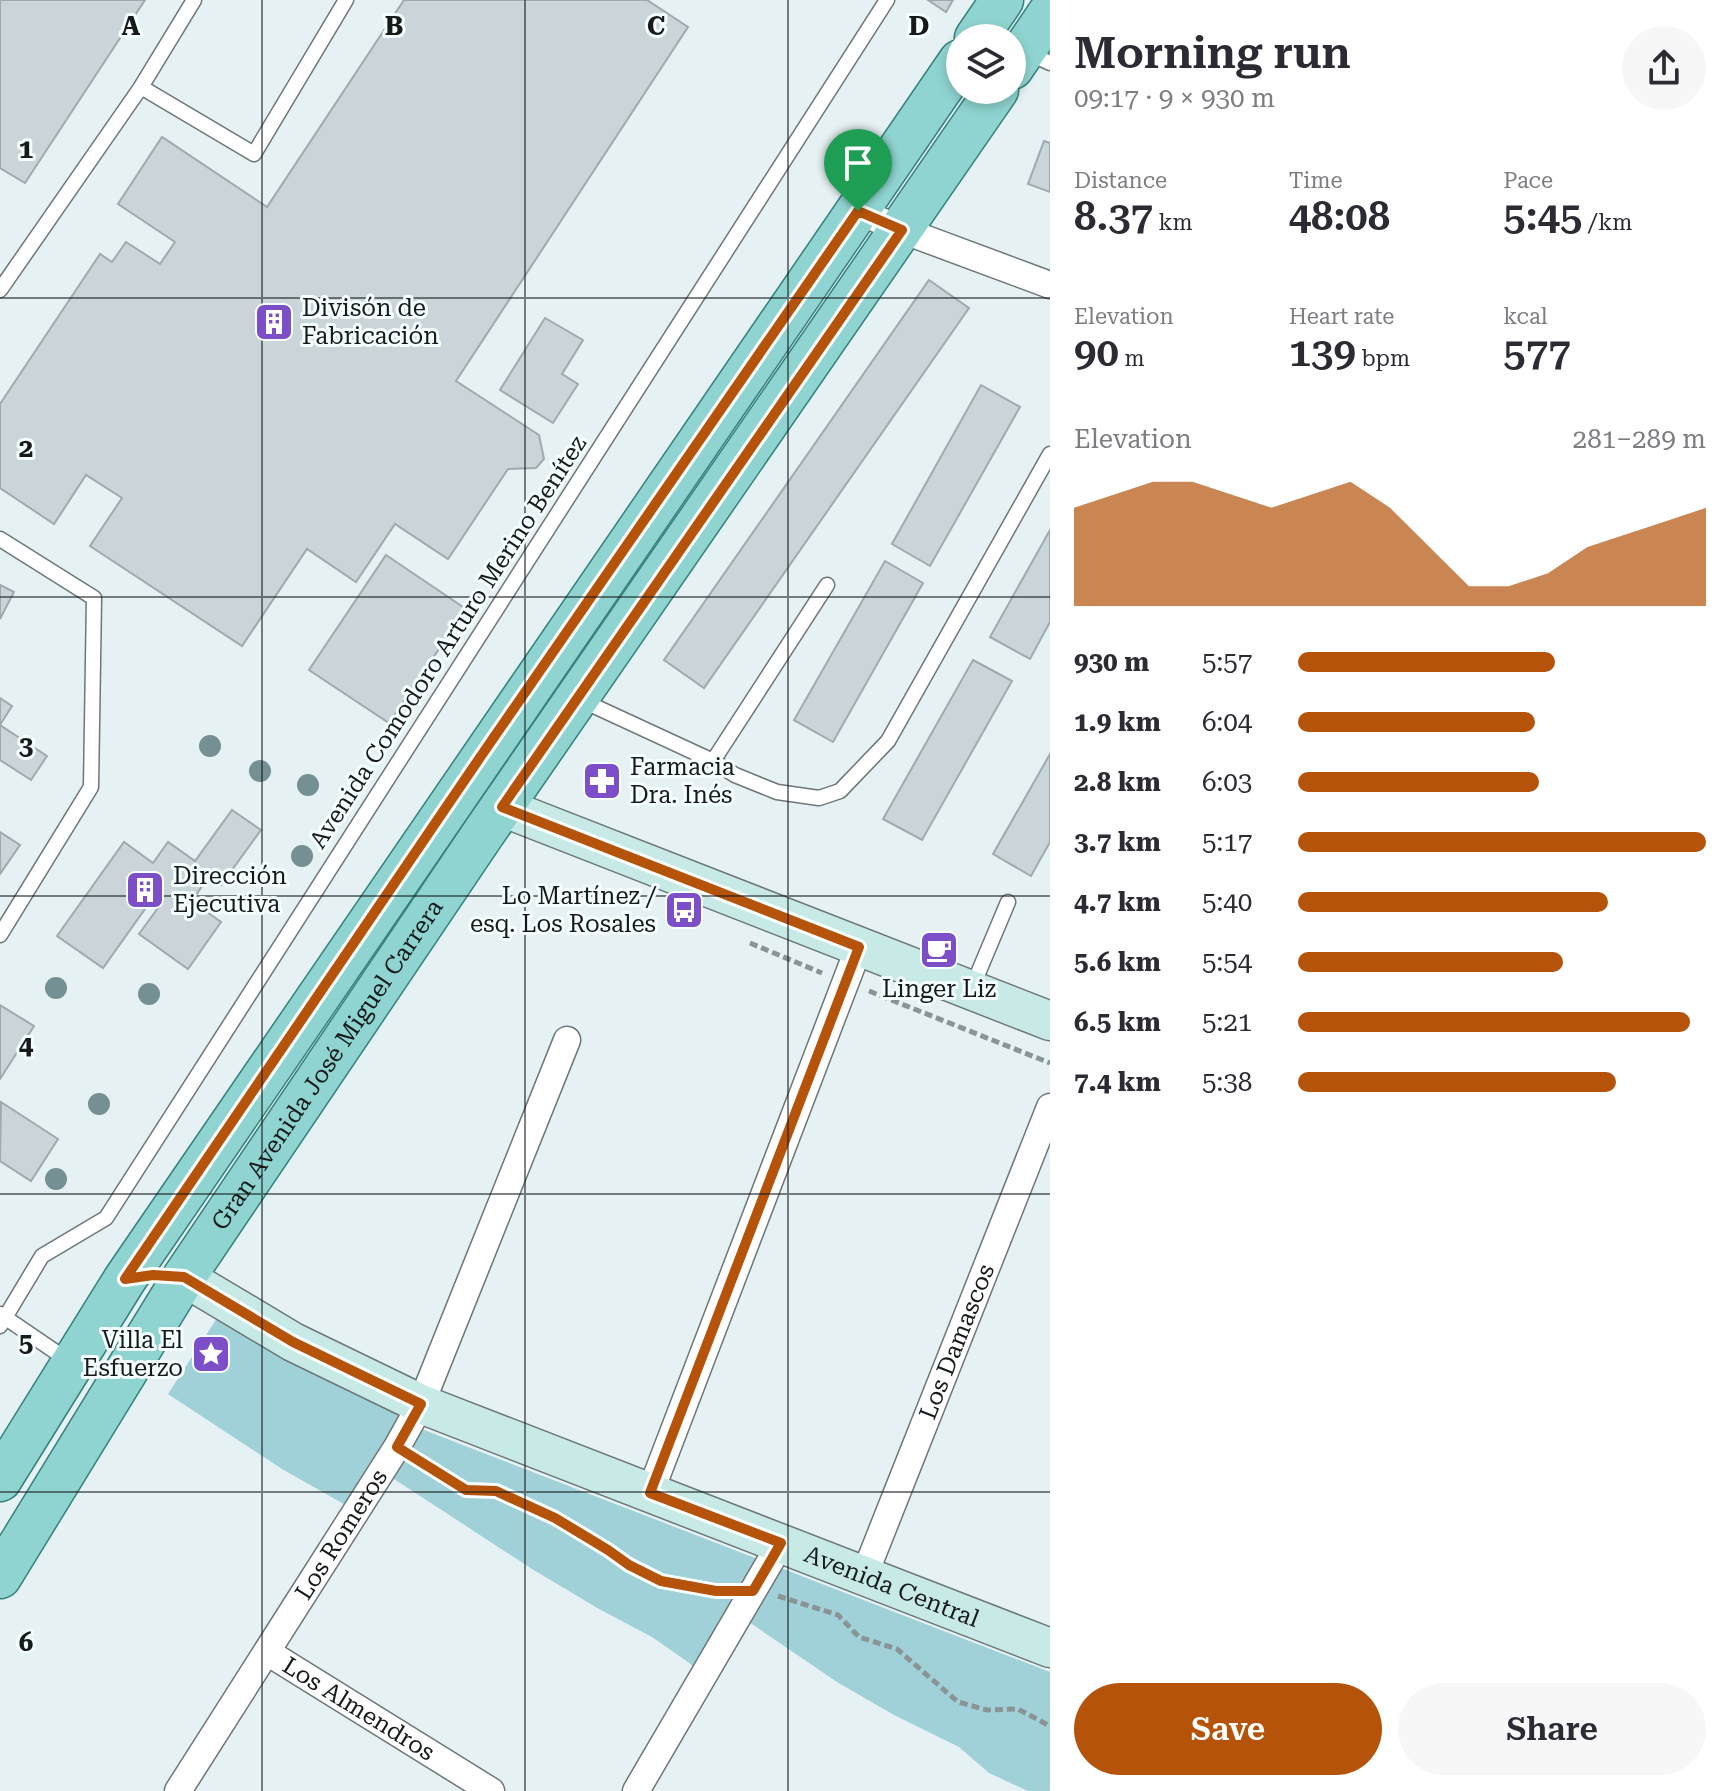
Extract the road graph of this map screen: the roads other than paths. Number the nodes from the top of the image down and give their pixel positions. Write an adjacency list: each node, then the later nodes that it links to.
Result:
1 (194, 0): 11 (lane)
2 (346, 0): 11 (lane)
3 (877, 0): 7 (lane)
4 (887, 0): 7 (lane, Avenida Comodoro Arturo Merino Benítez)
5 (1002, 0): 8 (main road)
6 (1050, 12): 9 (main road)
7 (876, 19): 33 (lane, Avenida Comodoro Arturo Merino Benítez)
8 (986, 24)
9 (1029, 61)
10 (946, 82): 13 (main road, Gran Avenida José Miguel Carrera)
11 (141, 87): 16 (lane)
12 (988, 104): 14 (main road, Gran Avenida José Miguel Carrera)
13 (858, 211): 14 (street); 21 (main road, Gran Avenida José Miguel Carrera)
14 (902, 230): 15 (street); 20 (main road, Gran Avenida José Miguel Carrera)
15 (1050, 285)
16 (0, 290)
17 (1050, 454): 22 (lane)
18 (0, 539): 25 (lane)
19 (827, 585): 22 (lane)
20 (577, 699): 22 (lane); 23 (main road, Gran Avenida José Miguel Carrera)
21 (481, 756): 23 (main road); 32 (main road, Gran Avenida José Miguel Carrera)
22 (713, 761)
23 (502, 807): 26 (main road); 31 (main road, Gran Avenida José Miguel Carrera)
24 (1008, 902): 27 (lane)
25 (0, 935)
26 (859, 947): 27 (main road); 37 (street)
27 (971, 990): 28 (main road)
28 (1050, 1021)
29 (567, 1040): 35 (street, Los Romeros)
30 (1050, 1107): 39 (street, Los Damascos)
31 (184, 1277): 32 (main road); 35 (main road, Avenida Central); 40 (main road, Gran Avenida José Miguel Carrera)
32 (125, 1279): 34 (main road, Gran Avenida José Miguel Carrera)
33 (2, 1319): 34 (lane)
34 (73, 1363): 36 (main road, Gran Avenida José Miguel Carrera)
35 (421, 1404): 37 (main road, Avenida Central); 42 (street, Los Romeros)
36 (0, 1480)
37 (650, 1493): 38 (main road, Avenida Central)
38 (781, 1543): 39 (main road, Avenida Central); 45 (street)
39 (864, 1576): 41 (main road, Avenida Central)
40 (0, 1577)
41 (1050, 1648)
42 (267, 1652): 43 (street, Los Romeros); 44 (street, Los Almendros)
43 (178, 1791)
44 (491, 1791)
45 (636, 1791)

